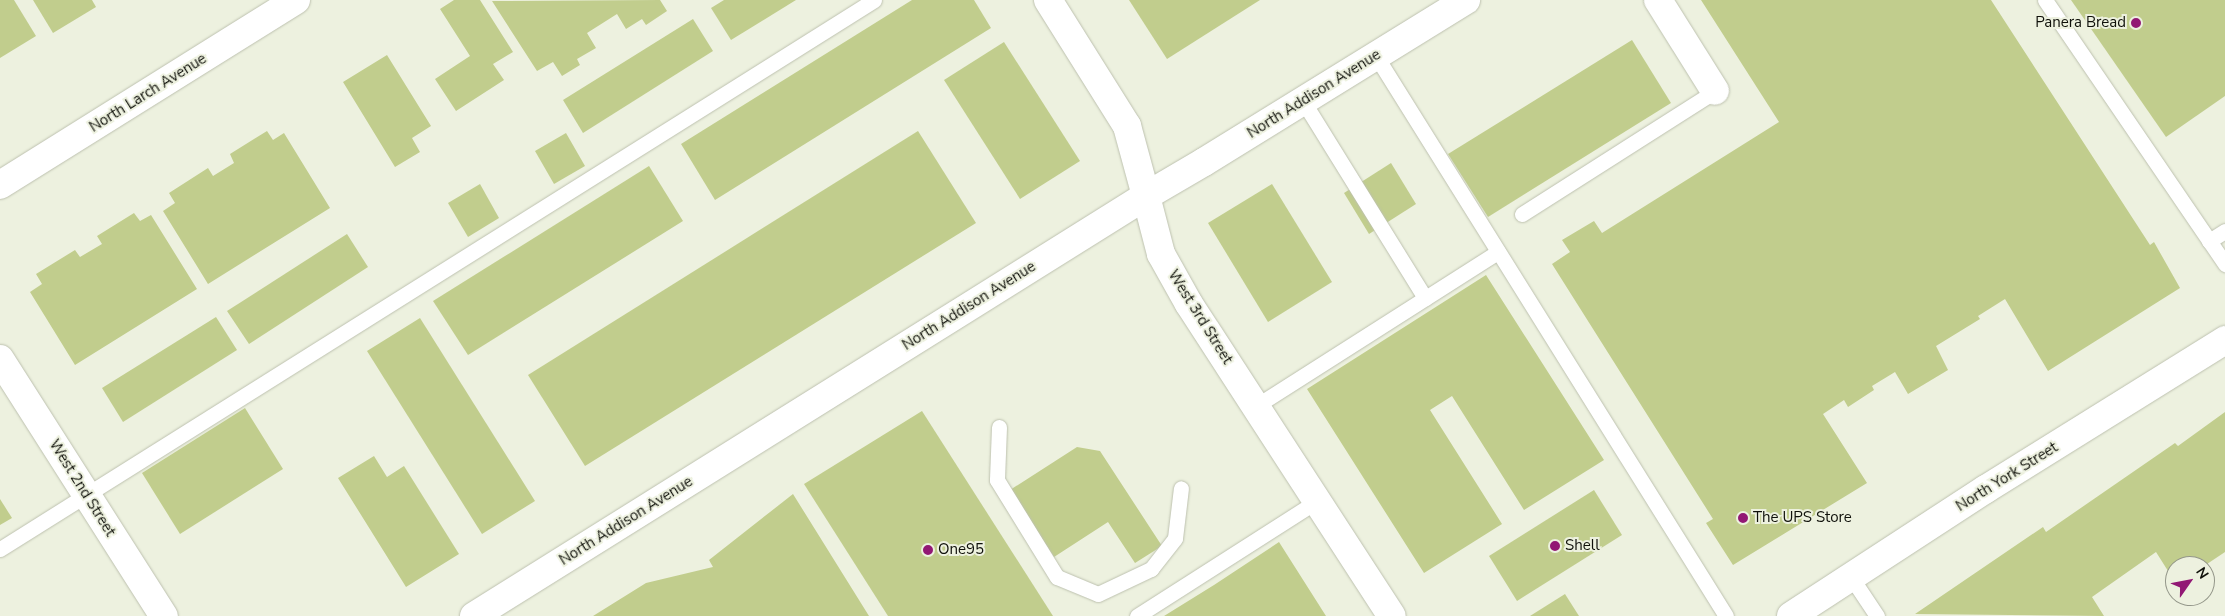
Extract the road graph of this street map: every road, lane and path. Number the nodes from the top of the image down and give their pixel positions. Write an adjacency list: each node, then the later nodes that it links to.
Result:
1 (296, 0): 10 (street, North Larch Avenue)
2 (874, 0): 23 (lane)
3 (1048, 0): 11 (street, West 3rd Street)
4 (1466, 0): 7 (street, North Addison Avenue)
5 (1658, 0): 8 (street)
6 (2045, 0): 14 (lane)
7 (1376, 56): 9 (street, North Addison Avenue); 15 (lane)
8 (1715, 91): 12 (lane)
9 (1303, 101): 11 (street, North Addison Avenue); 17 (lane)
10 (0, 185)
11 (1146, 196): 20 (street, West 3rd Street); 28 (street, North Addison Avenue)
12 (1522, 214)
13 (2225, 231): 14 (lane)
14 (2209, 241): 16 (lane)
15 (1498, 252): 17 (lane); 31 (lane)
16 (2225, 264)
17 (1426, 298): 20 (lane)
18 (2225, 340): 26 (street, North York Street)
19 (0, 359): 23 (street, West 2nd Street)
20 (1256, 406): 24 (street, West 3rd Street)
21 (999, 427): 22 (lane)
22 (1181, 488)
23 (86, 495): 25 (lane); 27 (street, West 2nd Street)
24 (1317, 501): 29 (lane); 30 (street, West 3rd Street)
25 (0, 549)
26 (1851, 577): 32 (street, North York Street); 33 (lane)
27 (164, 616)
28 (474, 616)
29 (1137, 616)
30 (1392, 616)
31 (1726, 616)
32 (1791, 616)
33 (1877, 616)

